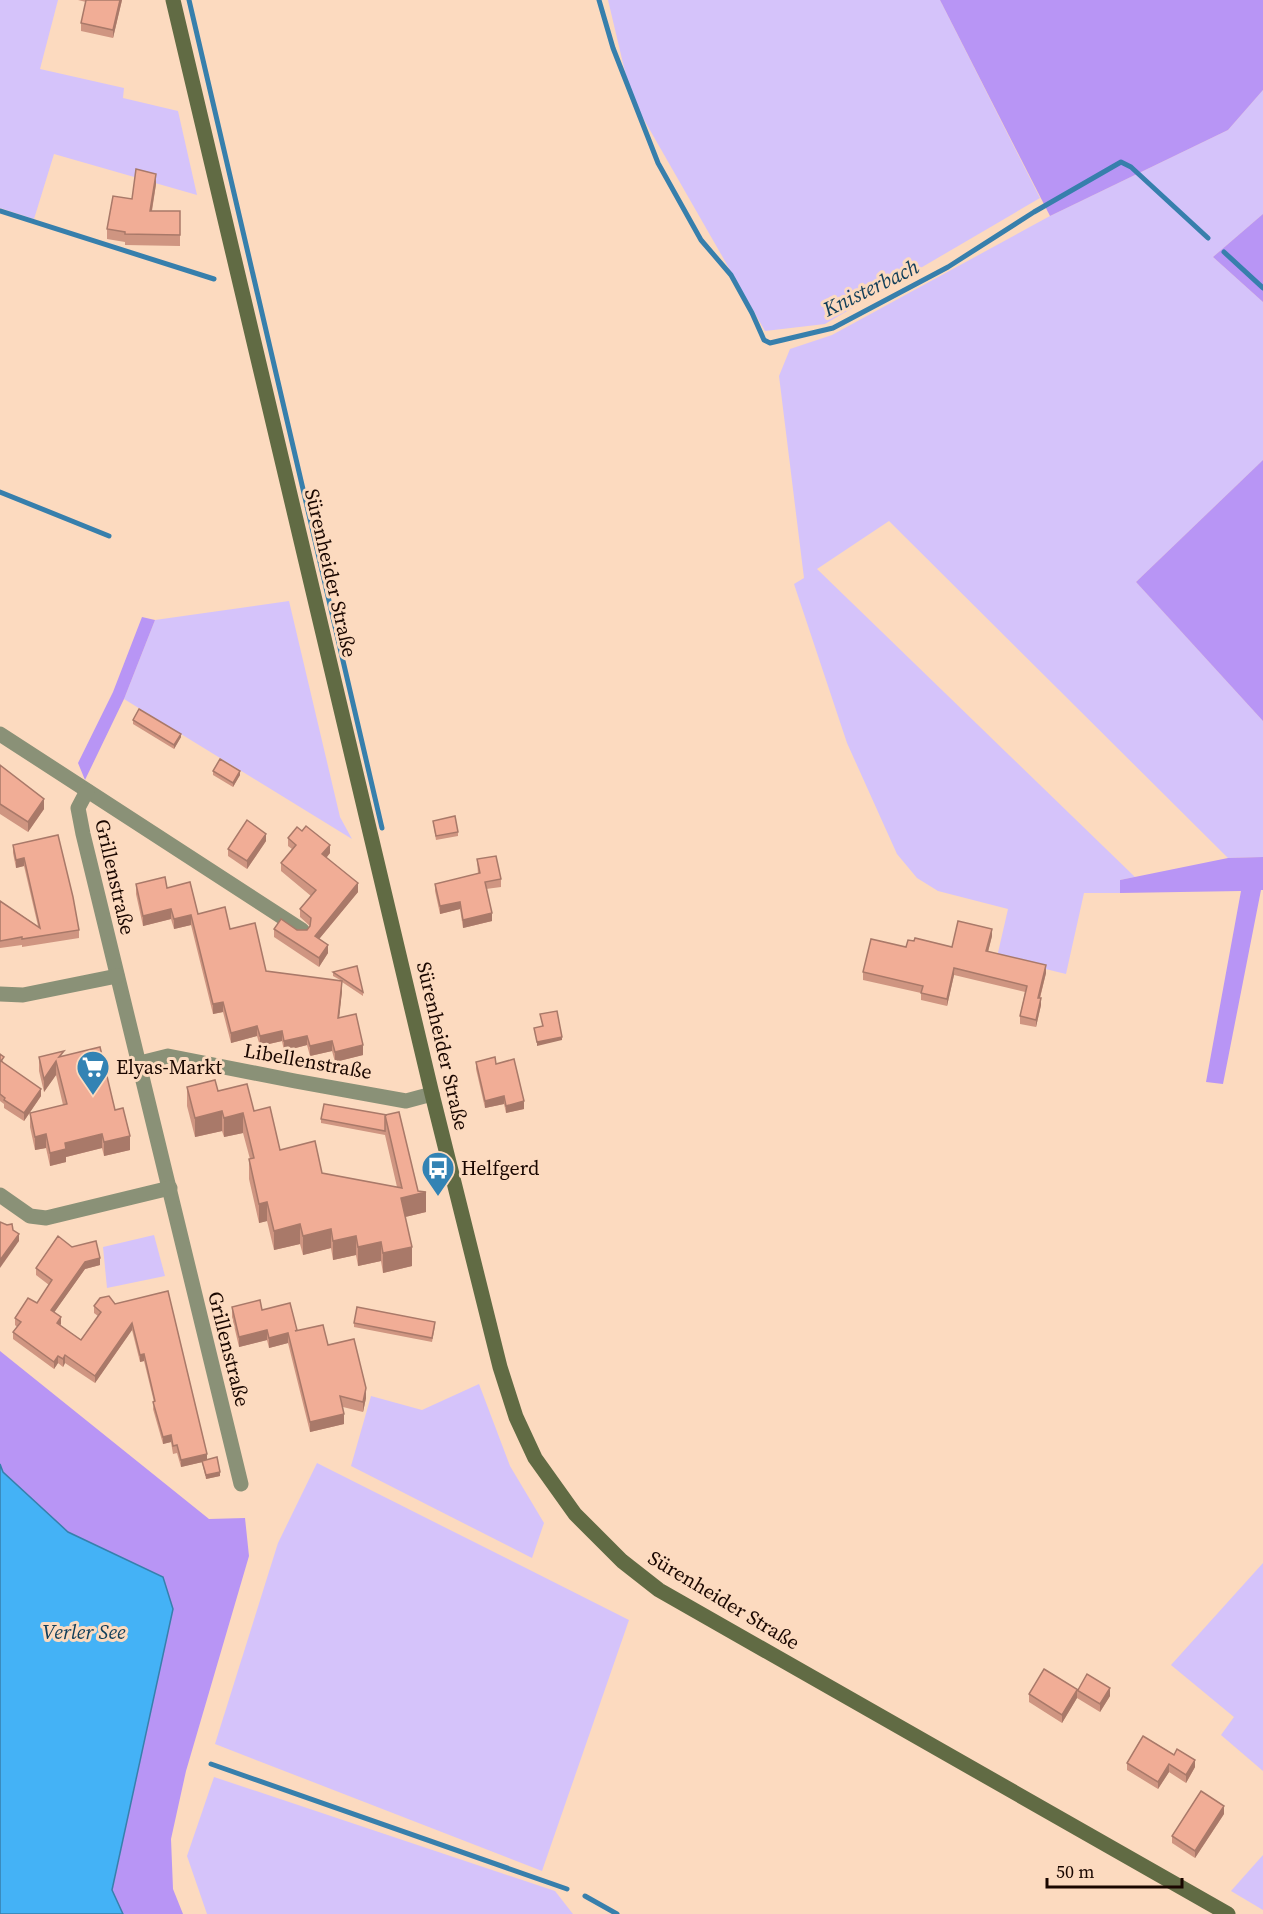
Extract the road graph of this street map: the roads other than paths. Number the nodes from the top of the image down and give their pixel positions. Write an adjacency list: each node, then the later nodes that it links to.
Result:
1 (173, 0): 8 (main road, Sürenheider Straße)
2 (0, 734): 3 (street)
3 (87, 791): 4 (street, Grillenstraße); 5 (street, Grillenstraße)
4 (302, 930)
5 (117, 976): 6 (street); 7 (street, Grillenstraße)
6 (0, 994)
7 (140, 1063): 8 (street, Libellenstraße); 9 (street, Grillenstraße)
8 (432, 1094): 12 (main road, Sürenheider Straße)
9 (170, 1188): 10 (street); 11 (street, Grillenstraße)
10 (0, 1195)
11 (241, 1484)
12 (1228, 1914)

